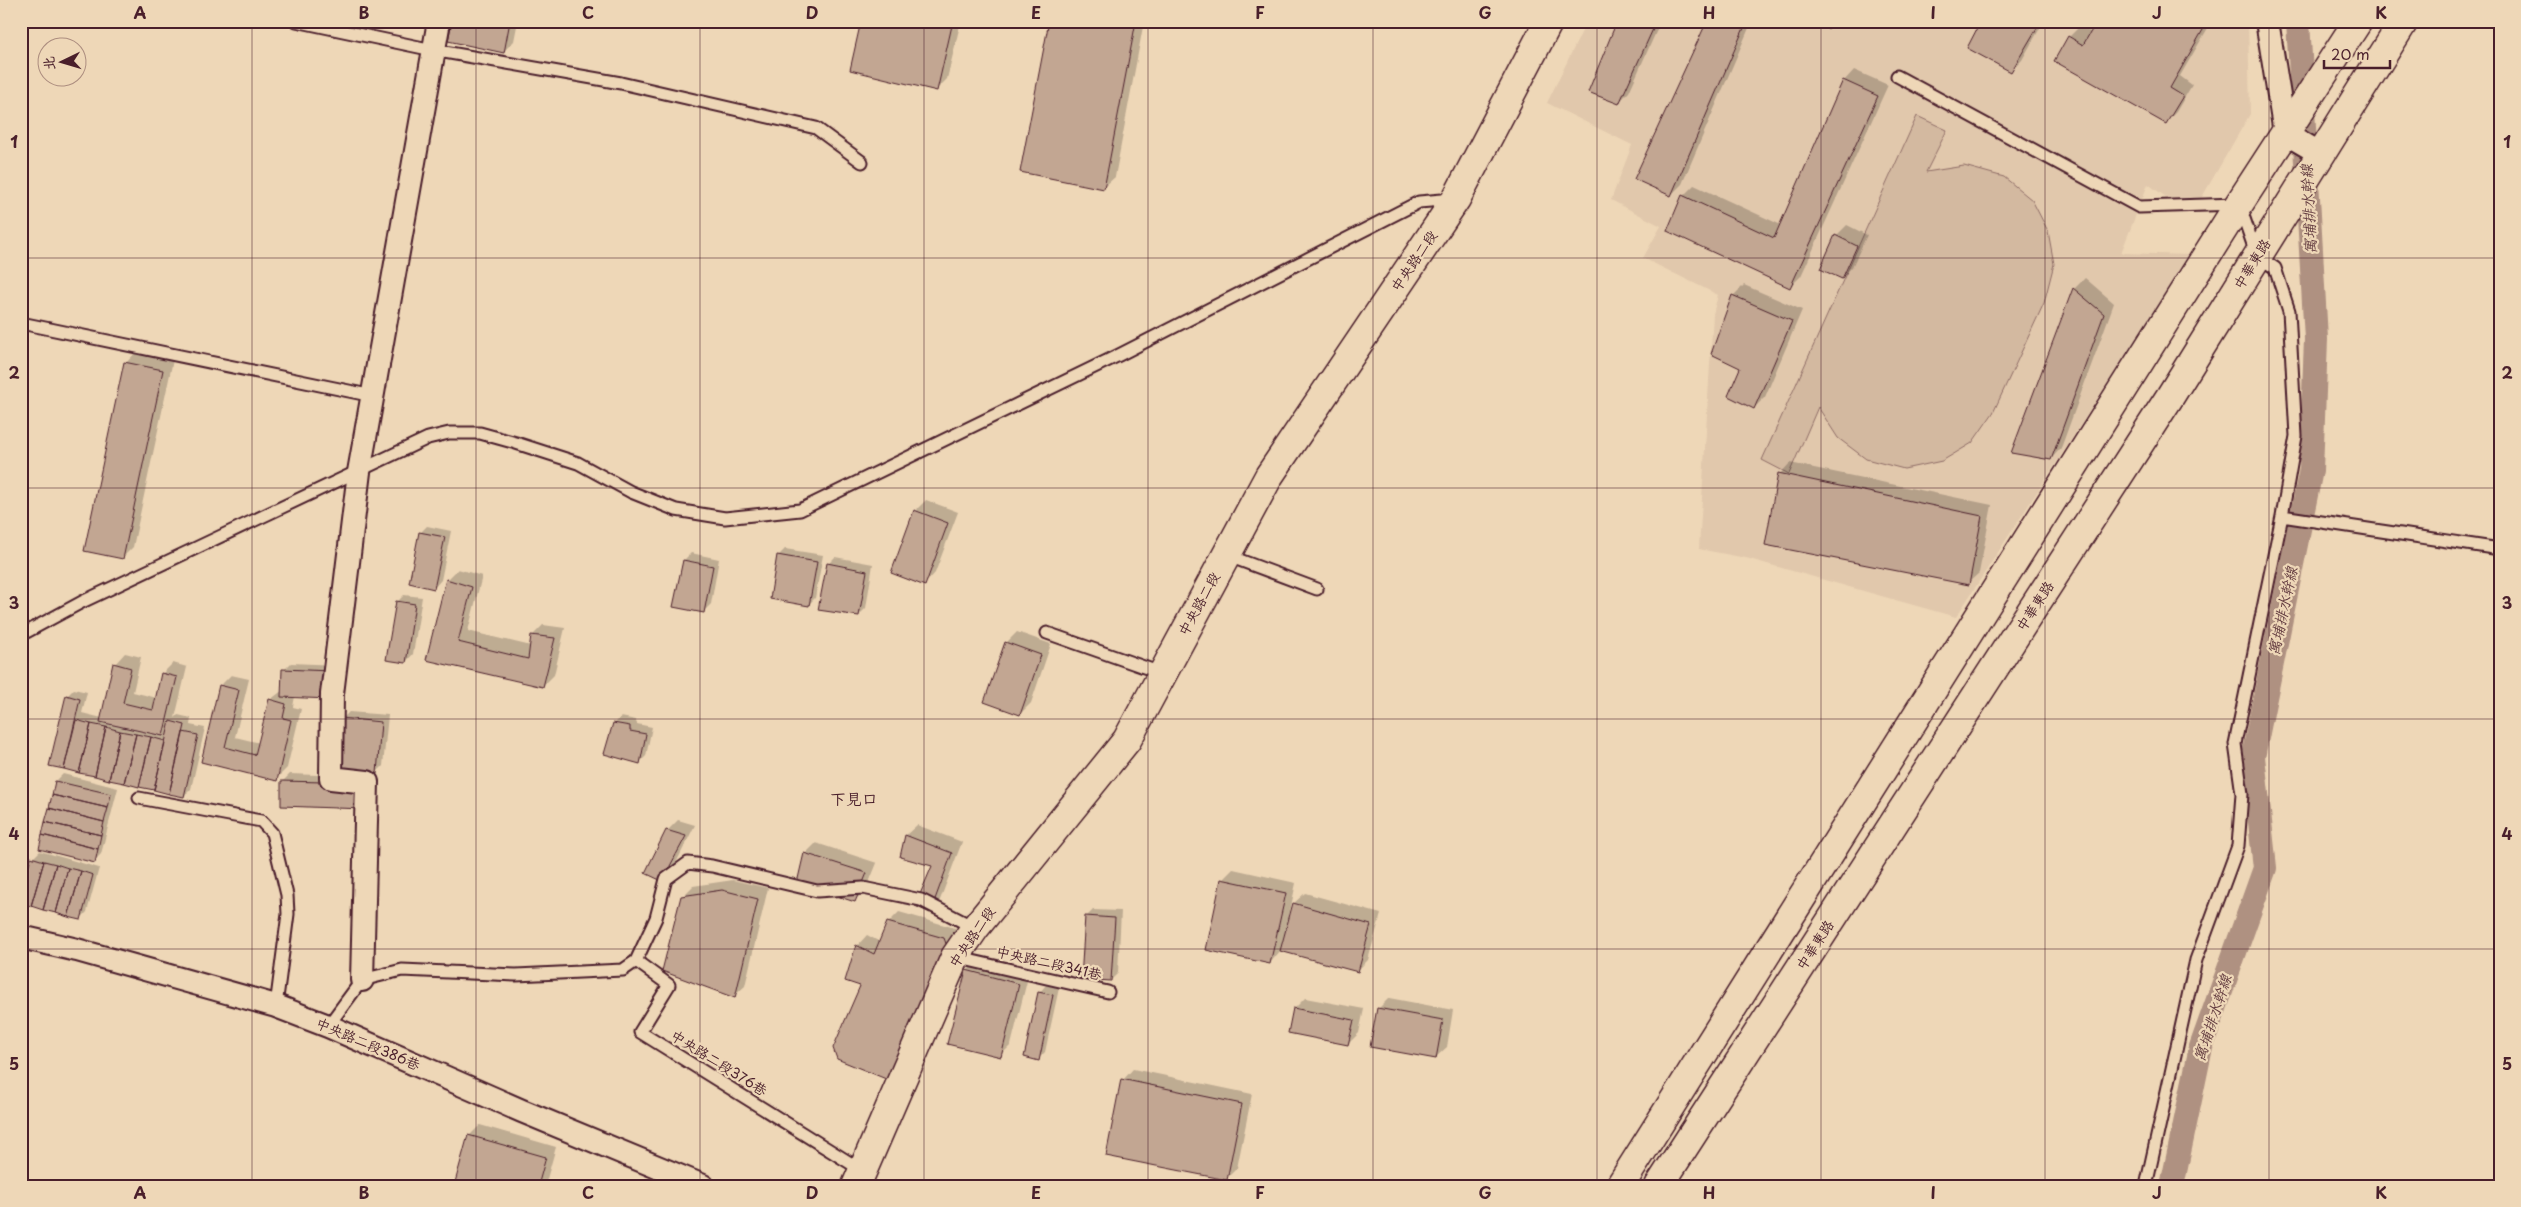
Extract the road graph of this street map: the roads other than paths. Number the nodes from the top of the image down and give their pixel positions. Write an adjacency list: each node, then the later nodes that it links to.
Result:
1 (296, 21): 7 (lane)
2 (439, 21): 7 (street)
3 (1549, 21): 12 (main road, 中央路二段)
4 (2267, 21): 9 (street)
5 (2358, 21): 9 (main road)
6 (2404, 21): 10 (main road, 中華東路)
7 (433, 50): 11 (lane); 16 (street)
8 (1897, 76): 13 (lane)
9 (2285, 133): 10 (street); 13 (main road)
10 (2321, 154): 14 (main road, 中華東路)
11 (862, 162)
12 (1456, 199): 17 (lane); 20 (main road, 中央路二段)
13 (2239, 204): 14 (lane); 36 (main road)
14 (2257, 256): 18 (lane); 37 (main road, 中華東路)
15 (21, 323): 16 (lane)
16 (372, 396): 17 (street)
17 (359, 472): 23 (lane); 30 (street)
18 (2282, 516): 19 (lane); 38 (lane)
19 (2500, 549)
20 (1226, 555): 21 (lane); 24 (main road, 中央路二段)
21 (1317, 589)
22 (1046, 633): 24 (lane)
23 (21, 635)
24 (1161, 673): 26 (main road, 中央路二段)
25 (139, 798): 32 (lane)
26 (975, 928): 28 (main road, 中央路二段); 29 (lane)
27 (21, 936): 32 (street, 中央路二段386巷)
28 (955, 957): 31 (lane, 中央路二段341巷); 34 (main road, 中央路二段)
29 (636, 961): 30 (lane); 34 (lane, 中央路二段376巷)
30 (362, 980): 33 (lane)
31 (1108, 992)
32 (276, 1006): 33 (street, 中央路二段386巷)
33 (328, 1026): 35 (street, 中央路二段386巷)
34 (860, 1178)
35 (703, 1186)
36 (1620, 1186)
37 (1659, 1186)
38 (2146, 1186)

